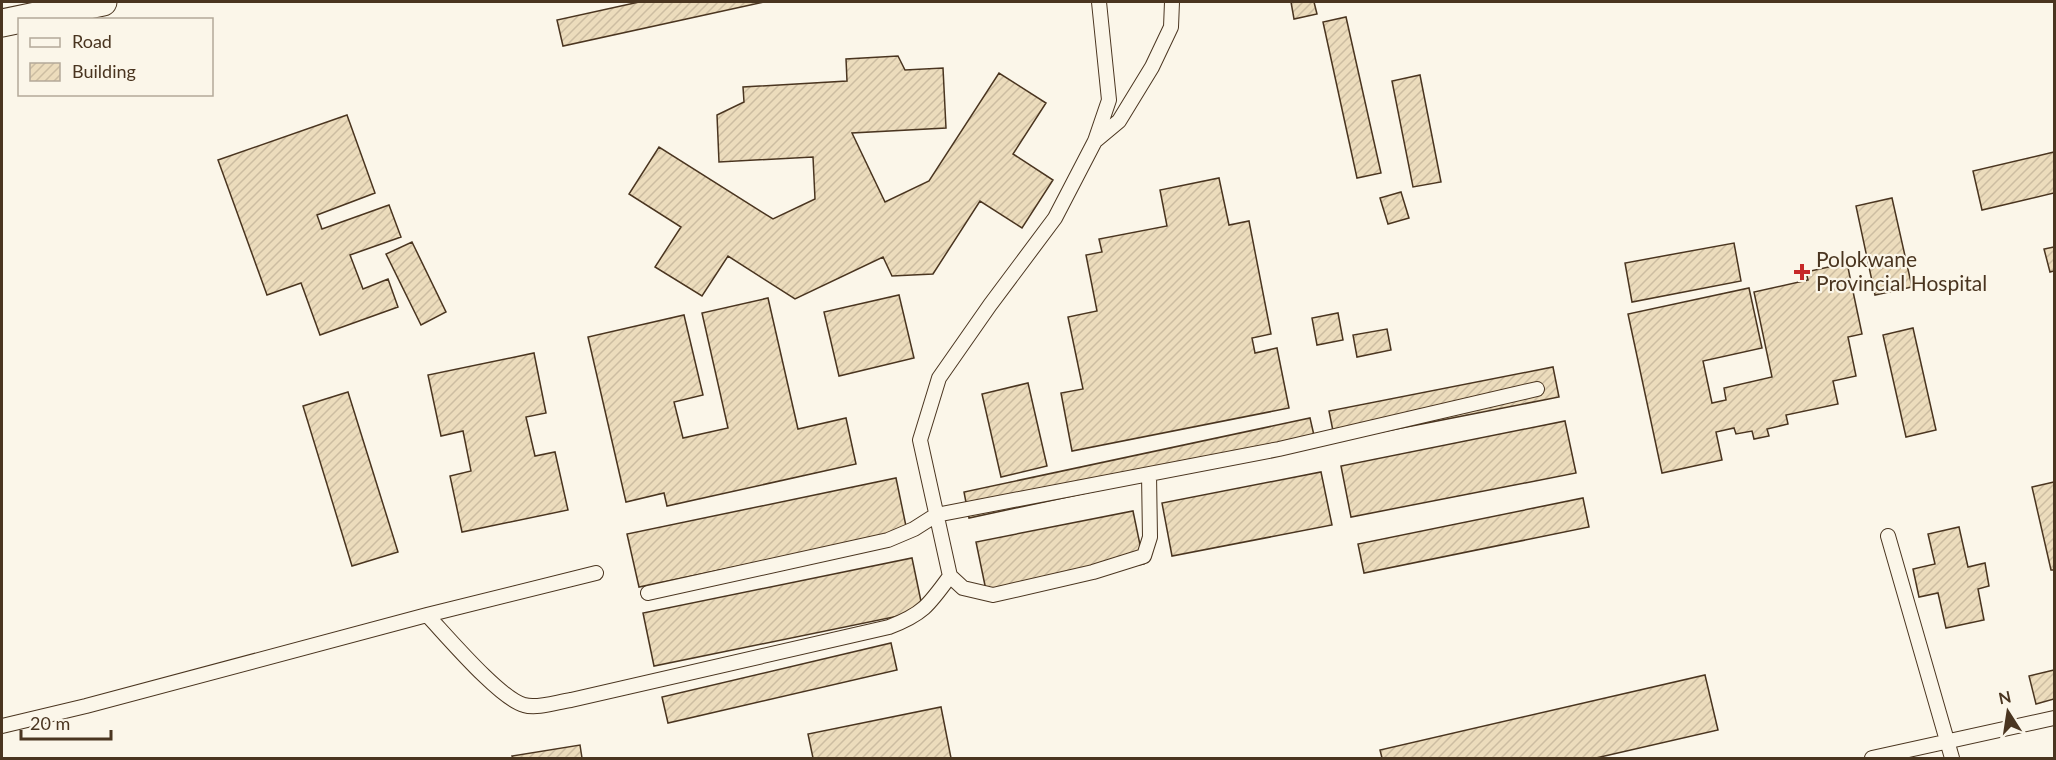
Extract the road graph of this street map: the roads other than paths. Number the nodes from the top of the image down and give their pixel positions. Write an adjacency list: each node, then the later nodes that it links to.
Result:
1 (103, 2): 4 (street)
2 (1099, 2): 7 (lane)
3 (1172, 2): 7 (lane)
4 (26, 18)
5 (18, 20): 6 (street)
6 (2, 23)
7 (1095, 141): 10 (lane)
8 (1537, 389): 9 (lane)
9 (1149, 474): 10 (lane); 13 (lane)
10 (936, 514): 13 (lane); 14 (lane)
11 (1887, 536): 18 (lane)
12 (596, 573): 15 (lane)
13 (950, 576): 15 (lane)
14 (648, 593)
15 (427, 615): 17 (lane)
16 (2055, 718): 18 (lane)
17 (2, 726)
18 (1948, 740): 19 (lane); 20 (lane)
19 (1872, 759)
20 (1952, 759)

